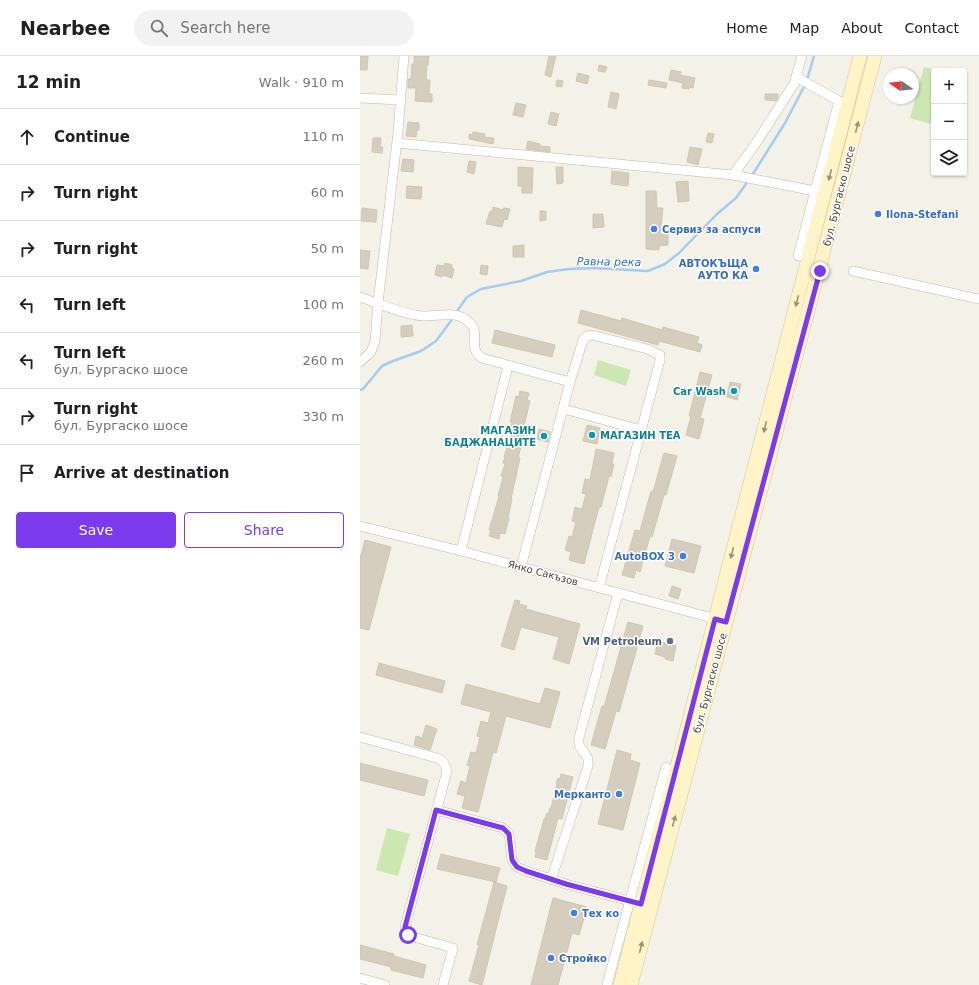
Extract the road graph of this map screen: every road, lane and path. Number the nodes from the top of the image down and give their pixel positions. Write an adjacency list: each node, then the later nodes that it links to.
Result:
1 (404, 56): 7 (street)
2 (802, 56): 5 (street)
3 (860, 56): 26 (main road, бул. Бургаско шосе, one-way to 26)
4 (875, 56): 26 (main road, бул. Бургаско шосе, one-way to 4)
5 (799, 78): 9 (street); 10 (street)
6 (360, 98): 7 (street)
7 (400, 100): 8 (street)
8 (397, 143): 9 (street); 15 (street)
9 (733, 175): 10 (street)
10 (815, 192): 11 (street)
11 (798, 256)
12 (853, 270): 14 (street)
13 (360, 297): 15 (street)
14 (979, 299)
15 (378, 303): 16 (street); 17 (street)
16 (360, 362)
17 (508, 366): 18 (street); 22 (street)
18 (570, 382): 19 (street); 20 (street)
19 (564, 409): 20 (street); 23 (street)
20 (641, 430): 24 (street)
21 (360, 526): 22 (street, Янко Сакъзов)
22 (461, 551): 23 (street, Янко Сакъзов)
23 (521, 567): 24 (street, Янко Сакъзов)
24 (599, 588): 25 (street, Янко Сакъзов)
25 (618, 593): 26 (street, Янко Сакъзов); 30 (street)
26 (721, 620): 31 (main road, бул. Бургаско шосе); 37 (main road, бул. Бургаско шосе, one-way to 26)
27 (360, 737): 29 (street)
28 (666, 767): 31 (street)
29 (436, 810): 30 (street); 34 (street)
30 (551, 880): 31 (street)
31 (636, 902): 35 (street); 36 (main road, бул. Бургаско шосе)
32 (360, 978): 33 (street)
33 (385, 985)
34 (443, 985)
35 (608, 985)
36 (620, 985)
37 (631, 985)

